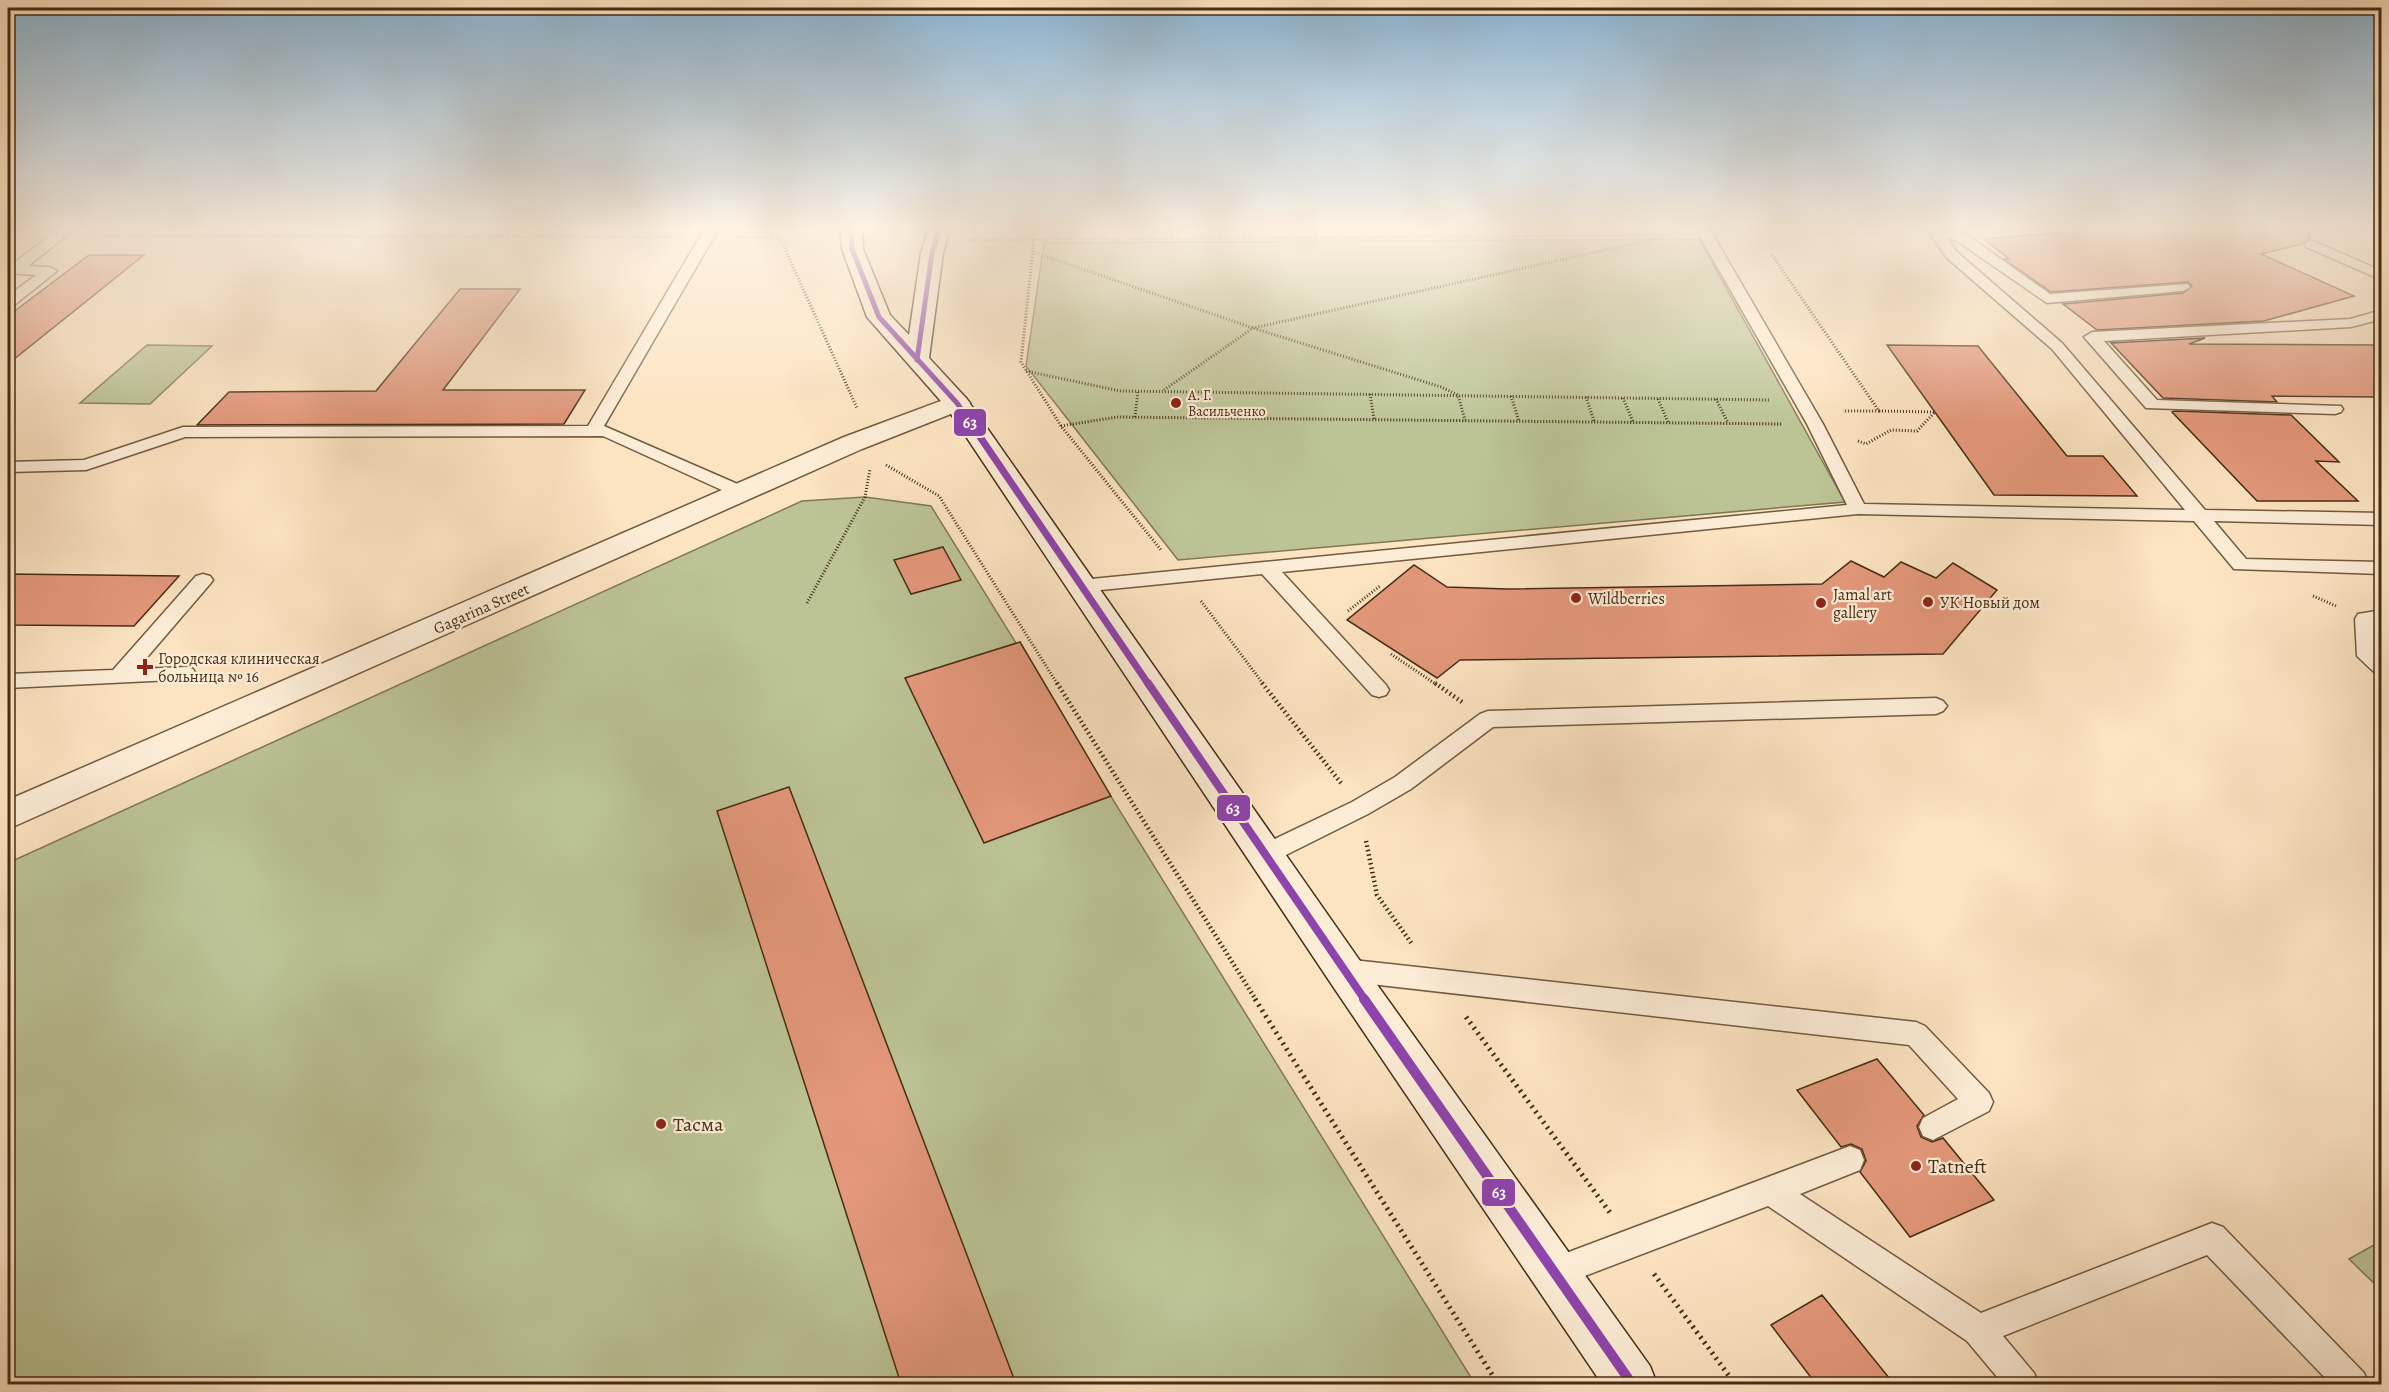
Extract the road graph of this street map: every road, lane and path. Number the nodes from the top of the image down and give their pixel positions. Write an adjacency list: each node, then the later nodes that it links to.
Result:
1 (21, 293): 13 (lane)
2 (674, 293): 43 (lane)
3 (805, 293): 31 (path)
4 (872, 293): 16 (main road)
5 (926, 293): 16 (main road)
6 (1152, 293): 15 (path)
7 (1412, 293): 15 (path)
8 (1739, 293): 41 (lane)
9 (1798, 293): 30 (path)
10 (1996, 293): 50 (lane)
11 (2037, 293): 12 (lane)
12 (2121, 293)
13 (8, 303)
14 (2382, 314): 29 (lane)
15 (1253, 328): 19 (path); 21 (path)
16 (916, 360): 28 (main road)
17 (1026, 371): 18 (path)
18 (1138, 391): 19 (path); 32 (path)
19 (1162, 392): 20 (path)
20 (1370, 394): 21 (path); 33 (path)
21 (1458, 395): 22 (path); 34 (path)
22 (1511, 396): 23 (path); 35 (path)
23 (1586, 398): 24 (path); 36 (path)
24 (1623, 398): 25 (path); 37 (path)
25 (1658, 399): 26 (path); 38 (path)
26 (1716, 399): 27 (path); 39 (path)
27 (1770, 400)
28 (957, 403): 48 (main road, Gagarina Street); 56 (main road)
29 (2335, 409)
30 (1879, 411): 41 (path); 44 (path)
31 (861, 415)
32 (1135, 417): 33 (path); 42 (path)
33 (1374, 419): 34 (path)
34 (1465, 420): 35 (path)
35 (1519, 421): 36 (path)
36 (1594, 422): 37 (path)
37 (1633, 422): 38 (path)
38 (1668, 422): 39 (path)
39 (1728, 423): 40 (path)
40 (1790, 424)
41 (1815, 424): 49 (lane)
42 (1061, 426)
43 (593, 431): 46 (lane); 48 (lane)
44 (1866, 444)
45 (882, 462): 76 (path)
46 (8, 467)
47 (871, 467): 57 (path)
48 (743, 493): 68 (main road, Gagarina Street)
49 (1858, 509): 50 (lane); 52 (lane)
50 (2201, 517): 51 (lane); 53 (lane)
51 (2382, 519)
52 (1267, 568): 56 (lane); 65 (lane)
53 (2382, 568)
54 (202, 580): 63 (lane)
55 (1385, 582): 58 (path)
56 (1081, 586): 69 (main road)
57 (807, 603)
58 (1347, 612)
59 (2382, 616): 61 (lane)
60 (1387, 652): 67 (path)
61 (2382, 668)
62 (186, 674): 63 (lane)
63 (119, 676): 64 (lane)
64 (8, 681)
65 (1379, 690)
66 (1936, 706): 67 (lane)
67 (1488, 719): 69 (lane)
68 (8, 815)
69 (1266, 854): 70 (main road)
70 (1344, 970): 71 (lane); 74 (main road)
71 (1933, 1126)
72 (1850, 1160): 73 (lane)
73 (1771, 1191): 74 (lane); 75 (lane)
74 (1556, 1272): 77 (main road)
75 (1978, 1330): 78 (lane); 79 (lane)
76 (1498, 1384)
77 (1632, 1384)
78 (2023, 1384)
79 (2353, 1384)

